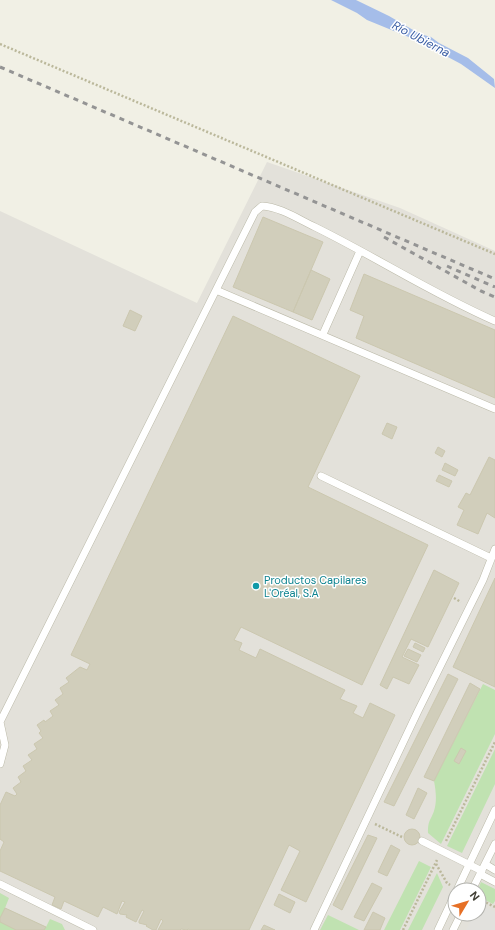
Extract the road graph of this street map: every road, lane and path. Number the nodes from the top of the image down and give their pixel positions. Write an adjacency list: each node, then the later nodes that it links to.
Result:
1 (0, 44): 3 (path)
2 (360, 251): 4 (lane); 5 (lane); 6 (lane)
3 (495, 254)
4 (216, 290): 6 (lane); 11 (lane)
5 (495, 321)
6 (323, 334): 7 (lane)
7 (495, 409)
8 (321, 476): 10 (lane)
9 (495, 549): 10 (lane)
10 (491, 558): 15 (lane)
11 (0, 722): 13 (lane)
12 (495, 742): 21 (path)
13 (0, 764)
14 (495, 810): 23 (lane)
15 (368, 817): 16 (lane); 17 (path); 33 (lane)
16 (376, 818)
17 (402, 837)
18 (422, 841): 20 (lane)
19 (495, 844): 24 (lane)
20 (430, 845): 21 (lane); 22 (path)
21 (441, 851): 22 (path); 23 (lane)
22 (436, 864): 29 (path); 34 (path)
23 (469, 864): 24 (lane); 26 (lane)
24 (482, 870): 25 (lane); 27 (lane); 28 (lane)
25 (495, 870)
26 (460, 882)
27 (476, 882)
28 (495, 882)
29 (447, 883)
30 (0, 884): 32 (lane)
31 (447, 910): 35 (lane)
32 (93, 930)
33 (314, 930)
34 (403, 930)
35 (438, 930)

